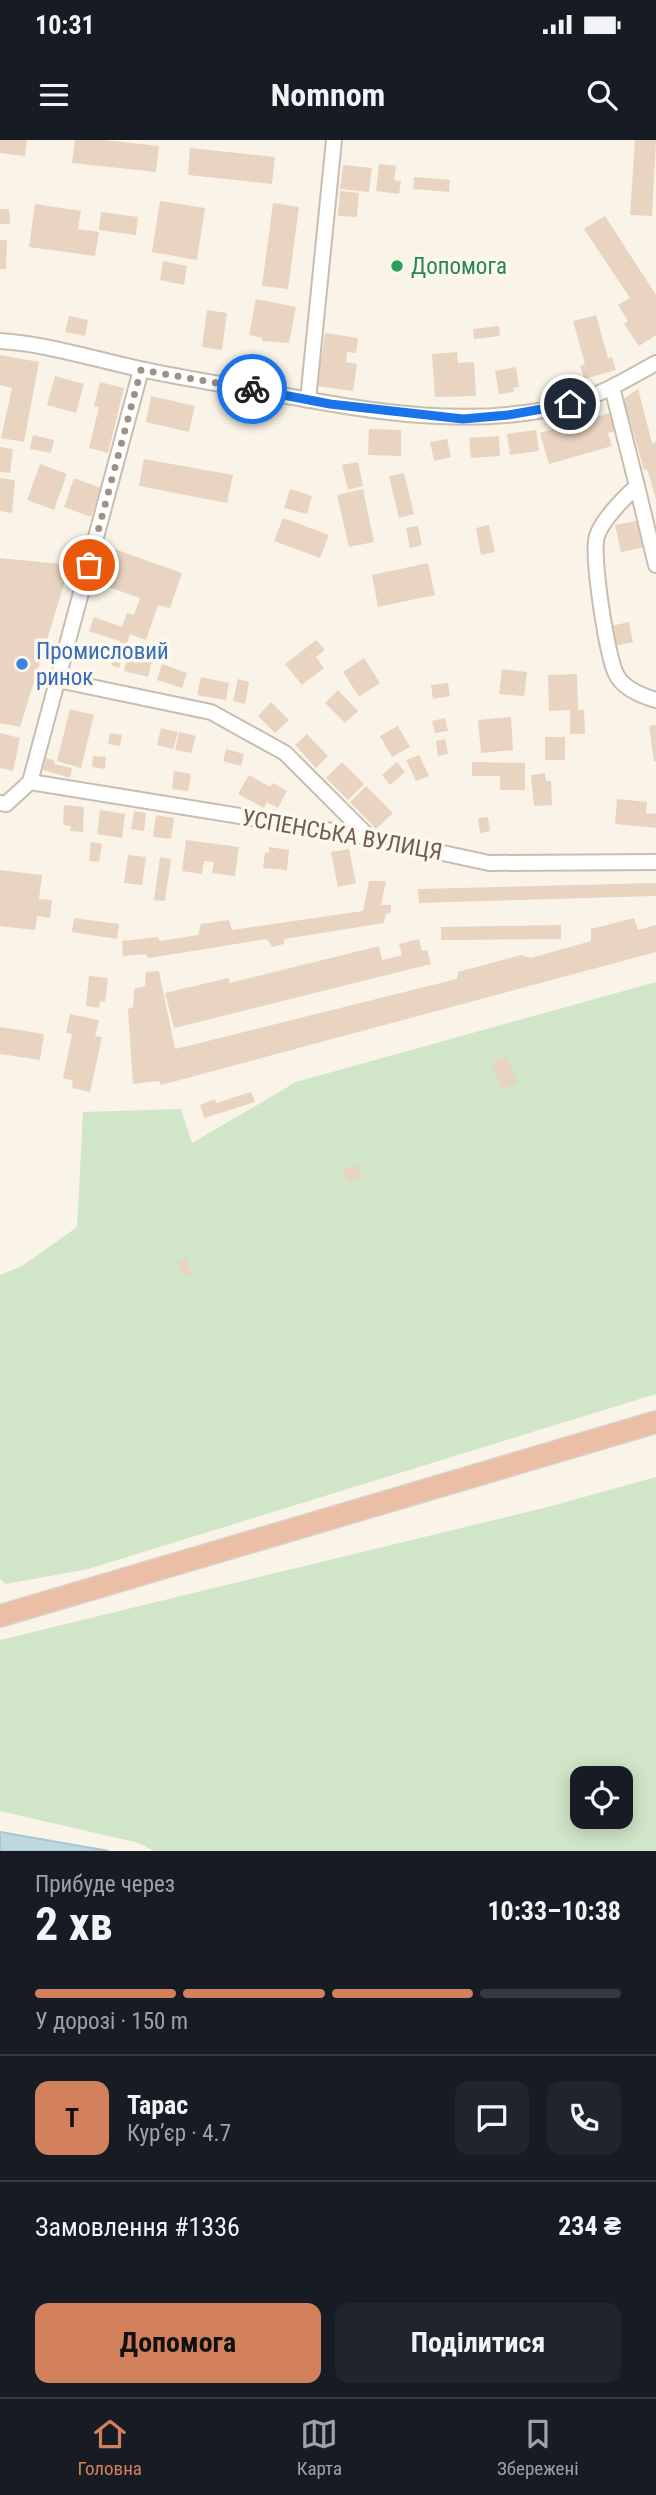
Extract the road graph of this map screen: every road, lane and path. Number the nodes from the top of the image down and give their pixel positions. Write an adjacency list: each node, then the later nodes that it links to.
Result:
1 (334, 140): 6 (street)
2 (0, 341): 4 (street)
3 (656, 363): 5 (street)
4 (141, 370): 6 (street); 9 (street)
5 (612, 387): 6 (street); 7 (street)
6 (309, 400)
7 (637, 486): 8 (street); 10 (street)
8 (656, 565)
9 (58, 680): 11 (street); 13 (street)
10 (656, 699)
11 (30, 782): 12 (street); 13 (street, УСПЕНСЬКА ВУЛИЦЯ)
12 (3, 804)
13 (369, 836): 14 (street, УСПЕНСЬКА ВУЛИЦЯ)
14 (656, 862)
15 (656, 1422): 16 (highway)
16 (0, 1616)

